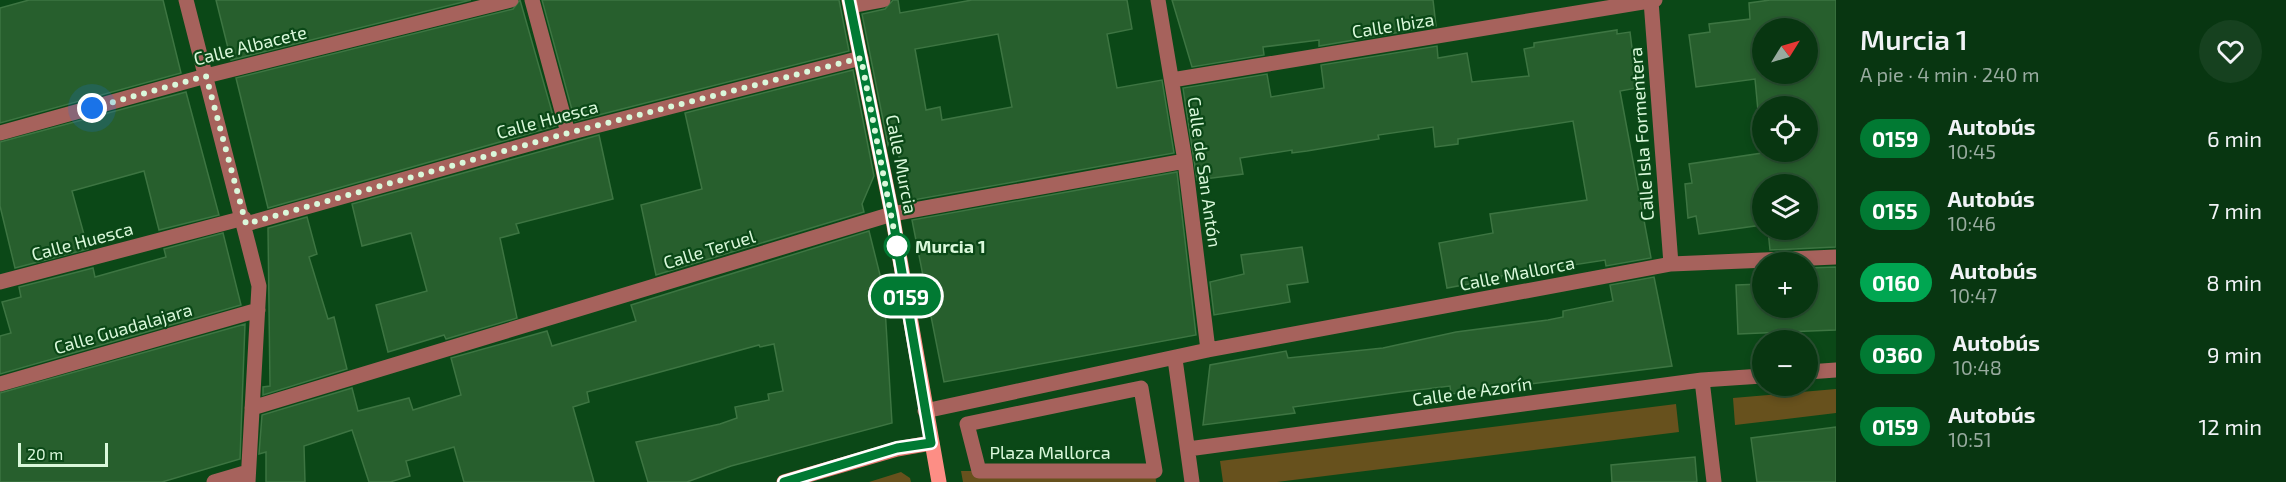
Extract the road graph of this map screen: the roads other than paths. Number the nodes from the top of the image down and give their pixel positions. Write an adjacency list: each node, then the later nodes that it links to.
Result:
1 (186, 0): 10 (street)
2 (511, 0): 10 (street, Calle Albacete)
3 (532, 0): 13 (street)
4 (883, 0): 7 (street)
5 (1158, 0): 11 (street, Calle de San Antón)
6 (1653, 0): 8 (street, Calle Ibiza); 18 (street, Calle Isla Formentera)
7 (850, 3): 9 (main road, Calle Murcia)
8 (1606, 4): 11 (street, Calle Ibiza)
9 (861, 58): 13 (street, Calle Huesca); 15 (main road, Calle Murcia)
10 (206, 76): 12 (street, Calle Albacete); 16 (street)
11 (1172, 80): 14 (street, Calle de San Antón)
12 (0, 133)
13 (568, 133): 16 (street, Calle Huesca)
14 (1185, 162): 15 (street, Calle Teruel); 21 (street, Calle de San Antón)
15 (892, 214): 29 (street, Calle Teruel); 30 (main road, Calle Murcia)
16 (245, 221): 19 (street, Calle Huesca); 20 (street)
17 (1836, 257): 18 (street, Calle Mallorca)
18 (1671, 264): 21 (street, Calle Mallorca)
19 (0, 281)
20 (258, 310): 27 (street, Calle Guadalajara); 29 (street)
21 (1208, 350): 22 (street)
22 (1175, 359): 30 (street); 32 (street)
23 (1836, 370): 24 (street)
24 (1818, 371)
25 (1752, 377): 26 (street, Calle de Azorín)
26 (1702, 380): 32 (street, Calle de Azorín); 38 (street)
27 (0, 384)
28 (1141, 388): 28 (street, Plaza Mallorca)
29 (252, 408): 33 (street)
30 (925, 411): 31 (main road, Calle Murcia)
31 (931, 443): 35 (street); 36 (main road, Calle Murcia)
32 (1188, 449): 37 (street)
33 (248, 477): 34 (street)
34 (214, 482)
35 (783, 482)
36 (939, 482)
37 (1192, 482)
38 (1714, 482)

